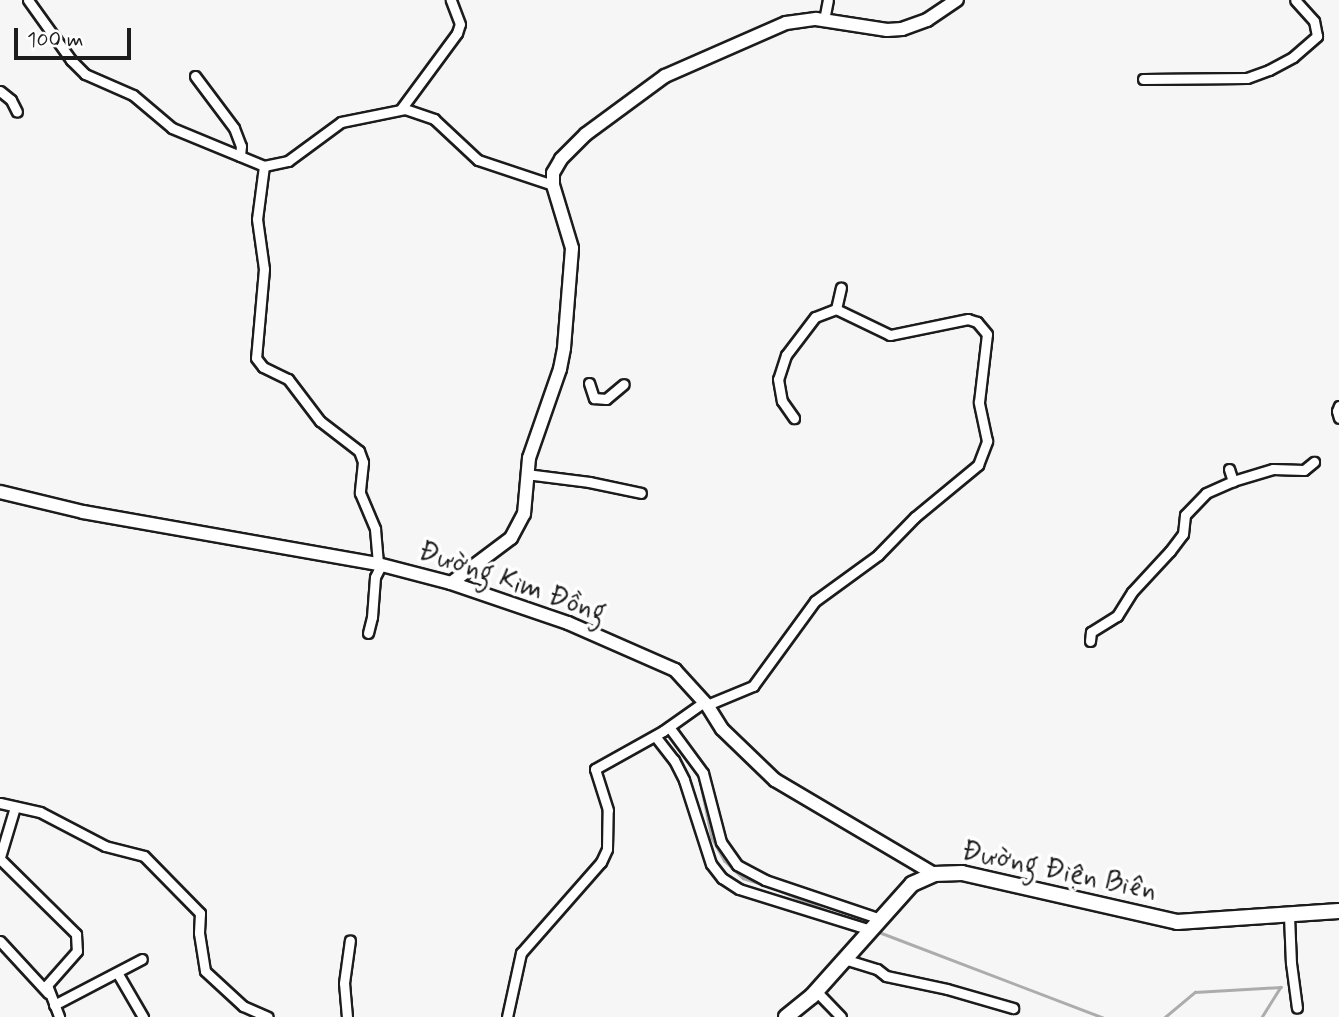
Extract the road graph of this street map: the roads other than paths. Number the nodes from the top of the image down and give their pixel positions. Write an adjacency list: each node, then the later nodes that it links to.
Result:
1 (28, 0): 12 (street)
2 (451, 0): 10 (street)
3 (828, 0): 6 (street)
4 (957, 0): 6 (street)
5 (1295, 0): 8 (street)
6 (824, 20): 14 (street)
7 (195, 76): 12 (street)
8 (1143, 79)
9 (0, 91): 11 (street)
10 (401, 109): 13 (street); 14 (street)
11 (17, 113)
12 (240, 156): 13 (street)
13 (264, 166): 28 (street)
14 (553, 185): 24 (street)
15 (841, 288): 16 (street)
16 (836, 309): 20 (street); 32 (street)
17 (589, 383): 18 (street)
18 (624, 384)
19 (1339, 406): 21 (street)
20 (794, 418)
21 (1339, 418)
22 (1314, 462): 25 (street)
23 (1228, 468): 25 (street)
24 (526, 474): 27 (street); 29 (street)
25 (1233, 481): 31 (street)
26 (0, 493): 28 (street, Đường Kim Đồng)
27 (641, 493)
28 (380, 564): 29 (street, Đường Kim Đồng); 30 (street)
29 (452, 583): 32 (street, Đường Kim Đồng)
30 (368, 633)
31 (1090, 641)
32 (706, 704): 33 (street); 38 (street, Đường Kim Đồng)
33 (669, 727): 34 (street); 41 (street)
34 (655, 736): 41 (street); 56 (street)
35 (0, 803): 36 (street)
36 (15, 807): 37 (street); 54 (street)
37 (0, 858): 48 (street)
38 (934, 874): 40 (main road, Đường Điện Biên); 41 (main road, Đường Điện Biên)
39 (1339, 911): 40 (main road, Đường Điện Biên)
40 (1289, 916): 51 (street)
41 (876, 925): 45 (main road, Đường Điện Biên)
42 (0, 940): 48 (street)
43 (350, 940): 55 (street)
44 (142, 959): 46 (street)
45 (845, 959): 47 (main road, Đường Điện Biên); 50 (street)
46 (118, 974): 49 (street); 53 (street)
47 (816, 991): 57 (main road, Đường Điện Biên); 58 (street)
48 (48, 993): 49 (street)
49 (54, 1005): 52 (street)
50 (1013, 1008)
51 (1297, 1008)
52 (59, 1017)
53 (143, 1017)
54 (268, 1017)
55 (347, 1017)
56 (507, 1017)
57 (786, 1017)
58 (841, 1017)

